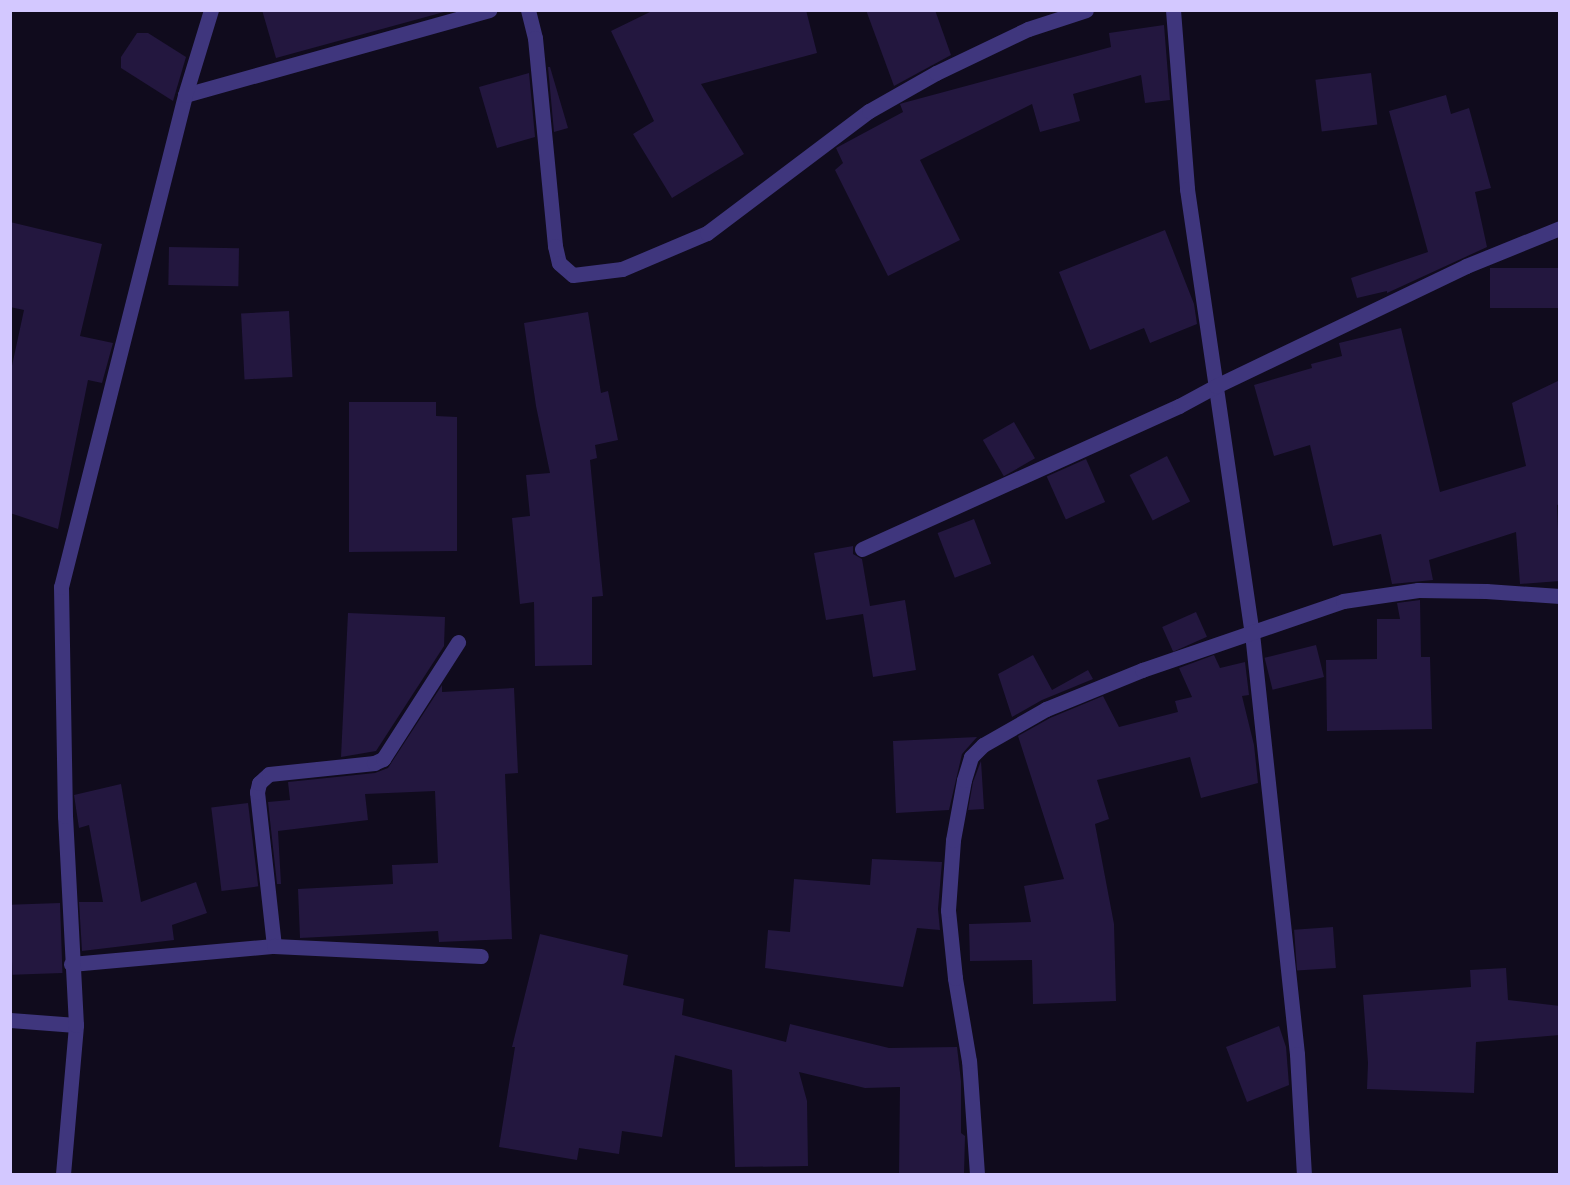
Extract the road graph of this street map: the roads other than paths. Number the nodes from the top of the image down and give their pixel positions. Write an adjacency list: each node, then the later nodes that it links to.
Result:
1 (211, 10): 6 (street)
2 (489, 10): 6 (street)
3 (528, 10): 4 (street)
4 (1086, 10)
5 (1173, 10): 8 (street)
6 (185, 95): 15 (street)
7 (1560, 228): 8 (street)
8 (1216, 386): 9 (street); 11 (street)
9 (862, 549)
10 (1560, 596): 11 (street)
11 (1252, 633): 19 (street); 20 (street)
12 (458, 642): 13 (street)
13 (274, 946): 14 (street); 15 (street)
14 (481, 956)
15 (71, 964): 17 (street)
16 (10, 1020): 17 (street)
17 (76, 1025): 18 (street)
18 (63, 1174)
19 (977, 1174)
20 (1304, 1174)

